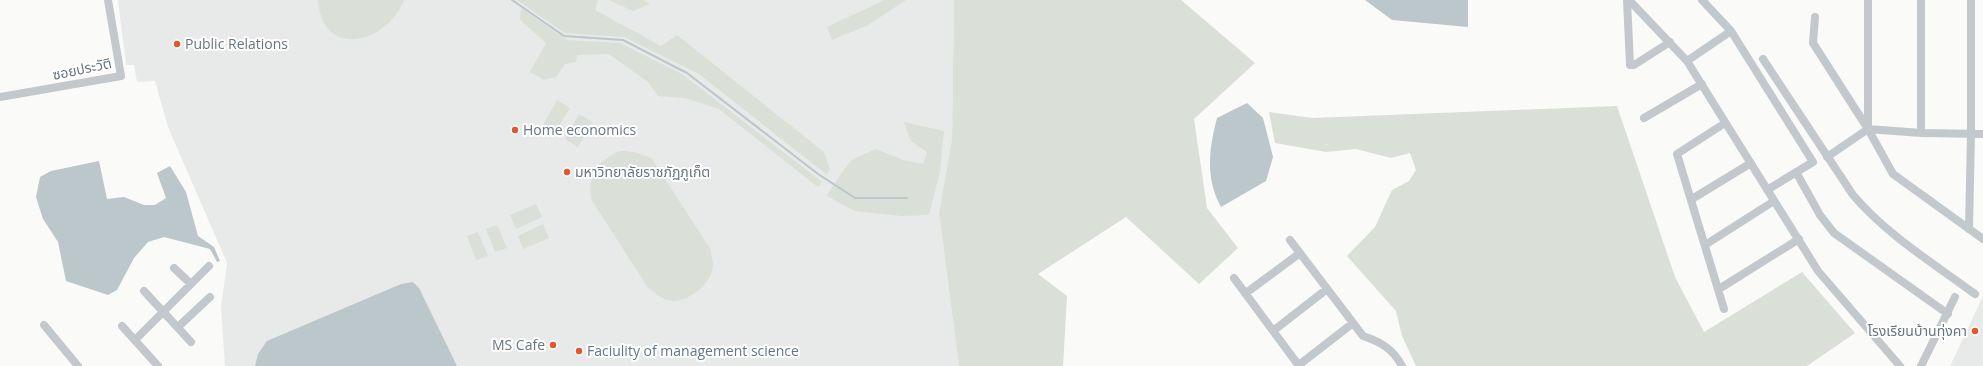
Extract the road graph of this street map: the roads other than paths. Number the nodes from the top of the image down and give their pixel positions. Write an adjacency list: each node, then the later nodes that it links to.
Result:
1 (108, 0): 13 (street, ซอยประวัติ)
2 (1628, 0): 9 (street); 9 (street)
3 (1702, 0): 8 (street)
4 (1868, 0): 16 (street)
5 (1921, 0): 17 (street)
6 (1970, 0): 18 (street)
7 (1815, 17): 16 (street)
8 (1731, 31): 11 (street); 22 (street)
9 (1670, 42): 11 (street)
10 (1763, 59): 20 (street)
11 (1687, 61): 12 (street)
12 (1702, 84): 14 (street); 15 (street)
13 (0, 97)
14 (1644, 118)
15 (1725, 123): 21 (street); 24 (street)
16 (1868, 129): 17 (street); 20 (street); 26 (street)
17 (1921, 133): 18 (street)
18 (1971, 134): 19 (street); 26 (street)
19 (1983, 134)
20 (1827, 157): 40 (street)
21 (1751, 163): 23 (street); 24 (street)
22 (1796, 172): 23 (street); 45 (street)
23 (1767, 190): 25 (street)
24 (1692, 199): 30 (street)
25 (1774, 201): 27 (street); 30 (street)
26 (1969, 229): 28 (street)
27 (1799, 239): 37 (street); 57 (street)
28 (1983, 239)
29 (1290, 240): 31 (street)
30 (1705, 245): 37 (street)
31 (1300, 253): 36 (street); 39 (street)
32 (209, 266): 35 (street)
33 (174, 268): 35 (street)
34 (1234, 278): 39 (street)
35 (191, 284): 44 (street)
36 (1327, 289): 46 (street); 50 (street)
37 (1719, 289): 43 (street)
38 (144, 292): 44 (street)
39 (1246, 293): 50 (street)
40 (1975, 294)
41 (210, 297): 49 (street)
42 (1955, 297): 45 (street)
43 (1724, 309)
44 (164, 312): 49 (street); 51 (street)
45 (1948, 314): 58 (street)
46 (1354, 323): 55 (street); 56 (street)
47 (44, 325): 53 (street)
48 (122, 326): 51 (street)
49 (178, 327): 52 (street)
50 (1273, 331): 55 (street)
51 (135, 340): 54 (street)
52 (191, 342)
53 (78, 366)
54 (158, 366)
55 (1299, 366)
56 (1402, 366)
57 (1900, 366)
58 (1921, 366)

